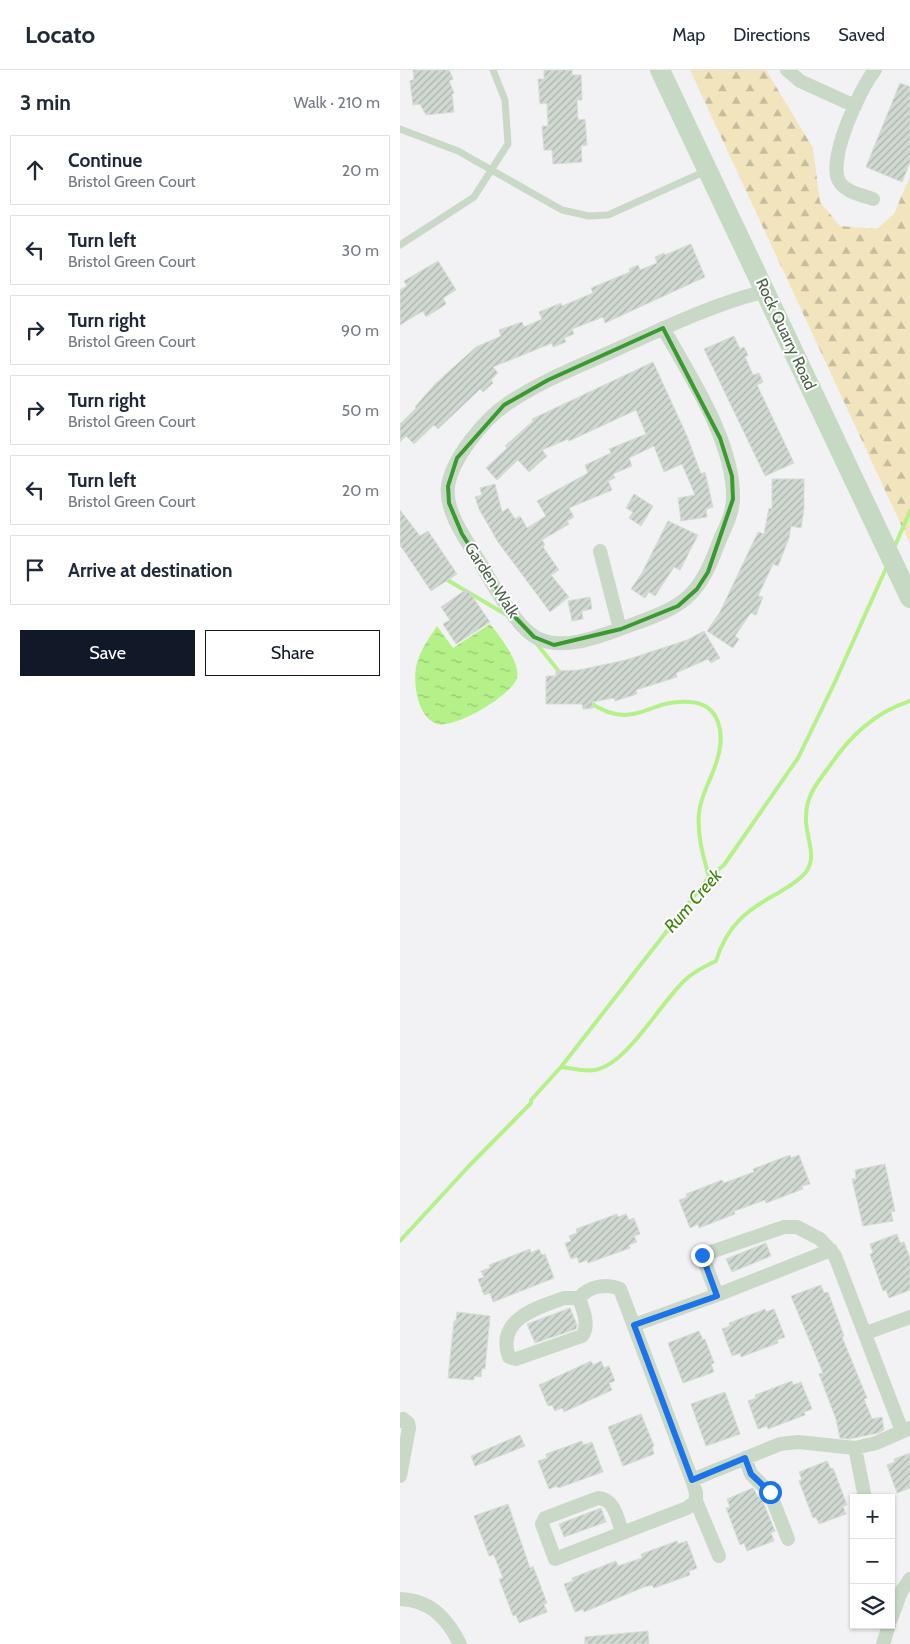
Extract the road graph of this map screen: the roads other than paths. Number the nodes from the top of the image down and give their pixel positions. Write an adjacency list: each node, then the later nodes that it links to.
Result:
1 (493, 70): 7 (lane)
2 (660, 70): 8 (street, Rock Quarry Road)
3 (787, 70): 5 (street)
4 (875, 70): 5 (street)
5 (855, 106): 9 (street)
6 (400, 129): 7 (lane)
7 (493, 170): 8 (lane); 10 (lane)
8 (709, 170): 11 (street, Rock Quarry Road)
9 (872, 199)
10 (400, 245)
11 (766, 291): 12 (street, Garden Walk); 14 (street, Rock Quarry Road)
12 (663, 328): 15 (street, Garden Walk); 15 (street, Garden Walk)
13 (600, 551): 15 (street)
14 (910, 598)
15 (620, 629)
16 (831, 1250): 17 (street); 17 (street); 21 (street)
17 (717, 1296): 20 (street)
18 (580, 1298): 18 (street); 20 (street)
19 (910, 1317): 21 (street)
20 (634, 1325): 28 (street)
21 (866, 1333): 23 (street)
22 (400, 1421): 26 (street)
23 (906, 1429): 24 (street)
24 (855, 1448): 25 (street); 29 (street)
25 (745, 1458): 28 (street); 32 (street)
26 (402, 1461): 27 (street)
27 (400, 1476)
28 (692, 1480): 30 (street)
29 (864, 1494)
30 (696, 1501): 31 (street); 33 (street)
31 (622, 1532): 31 (street)
32 (788, 1539)
33 (719, 1556)
34 (910, 1579): 36 (street)
35 (400, 1599): 38 (street)
36 (895, 1609)
37 (888, 1629): 39 (street)
38 (460, 1644)
39 (882, 1644)

